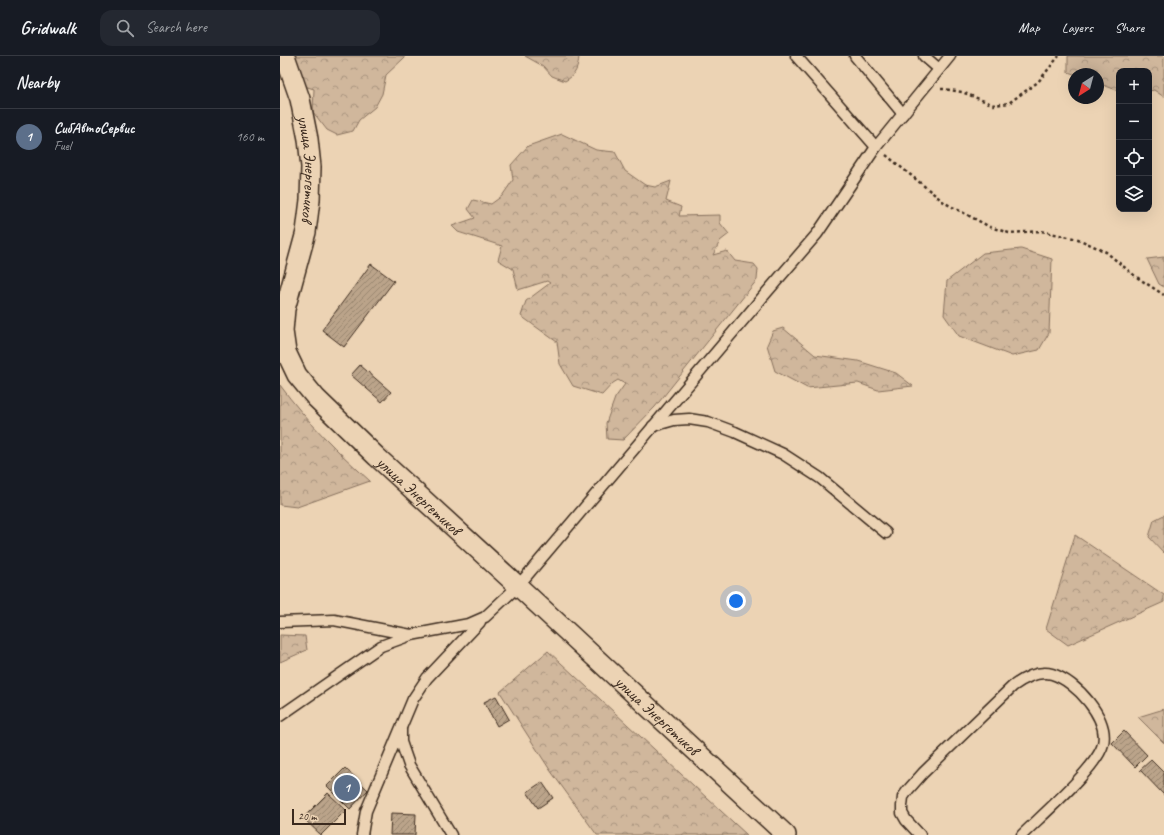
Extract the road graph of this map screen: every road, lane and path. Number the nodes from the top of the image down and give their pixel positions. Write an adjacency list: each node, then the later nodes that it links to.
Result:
1 (285, 56): 14 (street, улица Энергетиков)
2 (796, 56): 10 (lane)
3 (855, 56): 9 (lane)
4 (924, 56): 7 (lane)
5 (950, 56): 7 (lane)
6 (1059, 56): 8 (path)
7 (939, 69): 8 (lane)
8 (919, 94): 9 (lane)
9 (904, 114): 10 (lane)
10 (876, 147): 11 (path); 12 (lane)
11 (1164, 296)
12 (653, 426): 13 (lane); 14 (lane)
13 (886, 533)
14 (518, 586): 15 (lane); 22 (street, улица Энергетиков)
15 (485, 617): 17 (lane); 19 (lane)
16 (280, 622): 17 (lane)
17 (411, 634): 18 (lane)
18 (280, 716)
19 (401, 724): 20 (lane); 21 (lane)
20 (362, 835)
21 (451, 835)
22 (786, 835)
23 (920, 835): 24 (lane)
24 (1022, 835)

